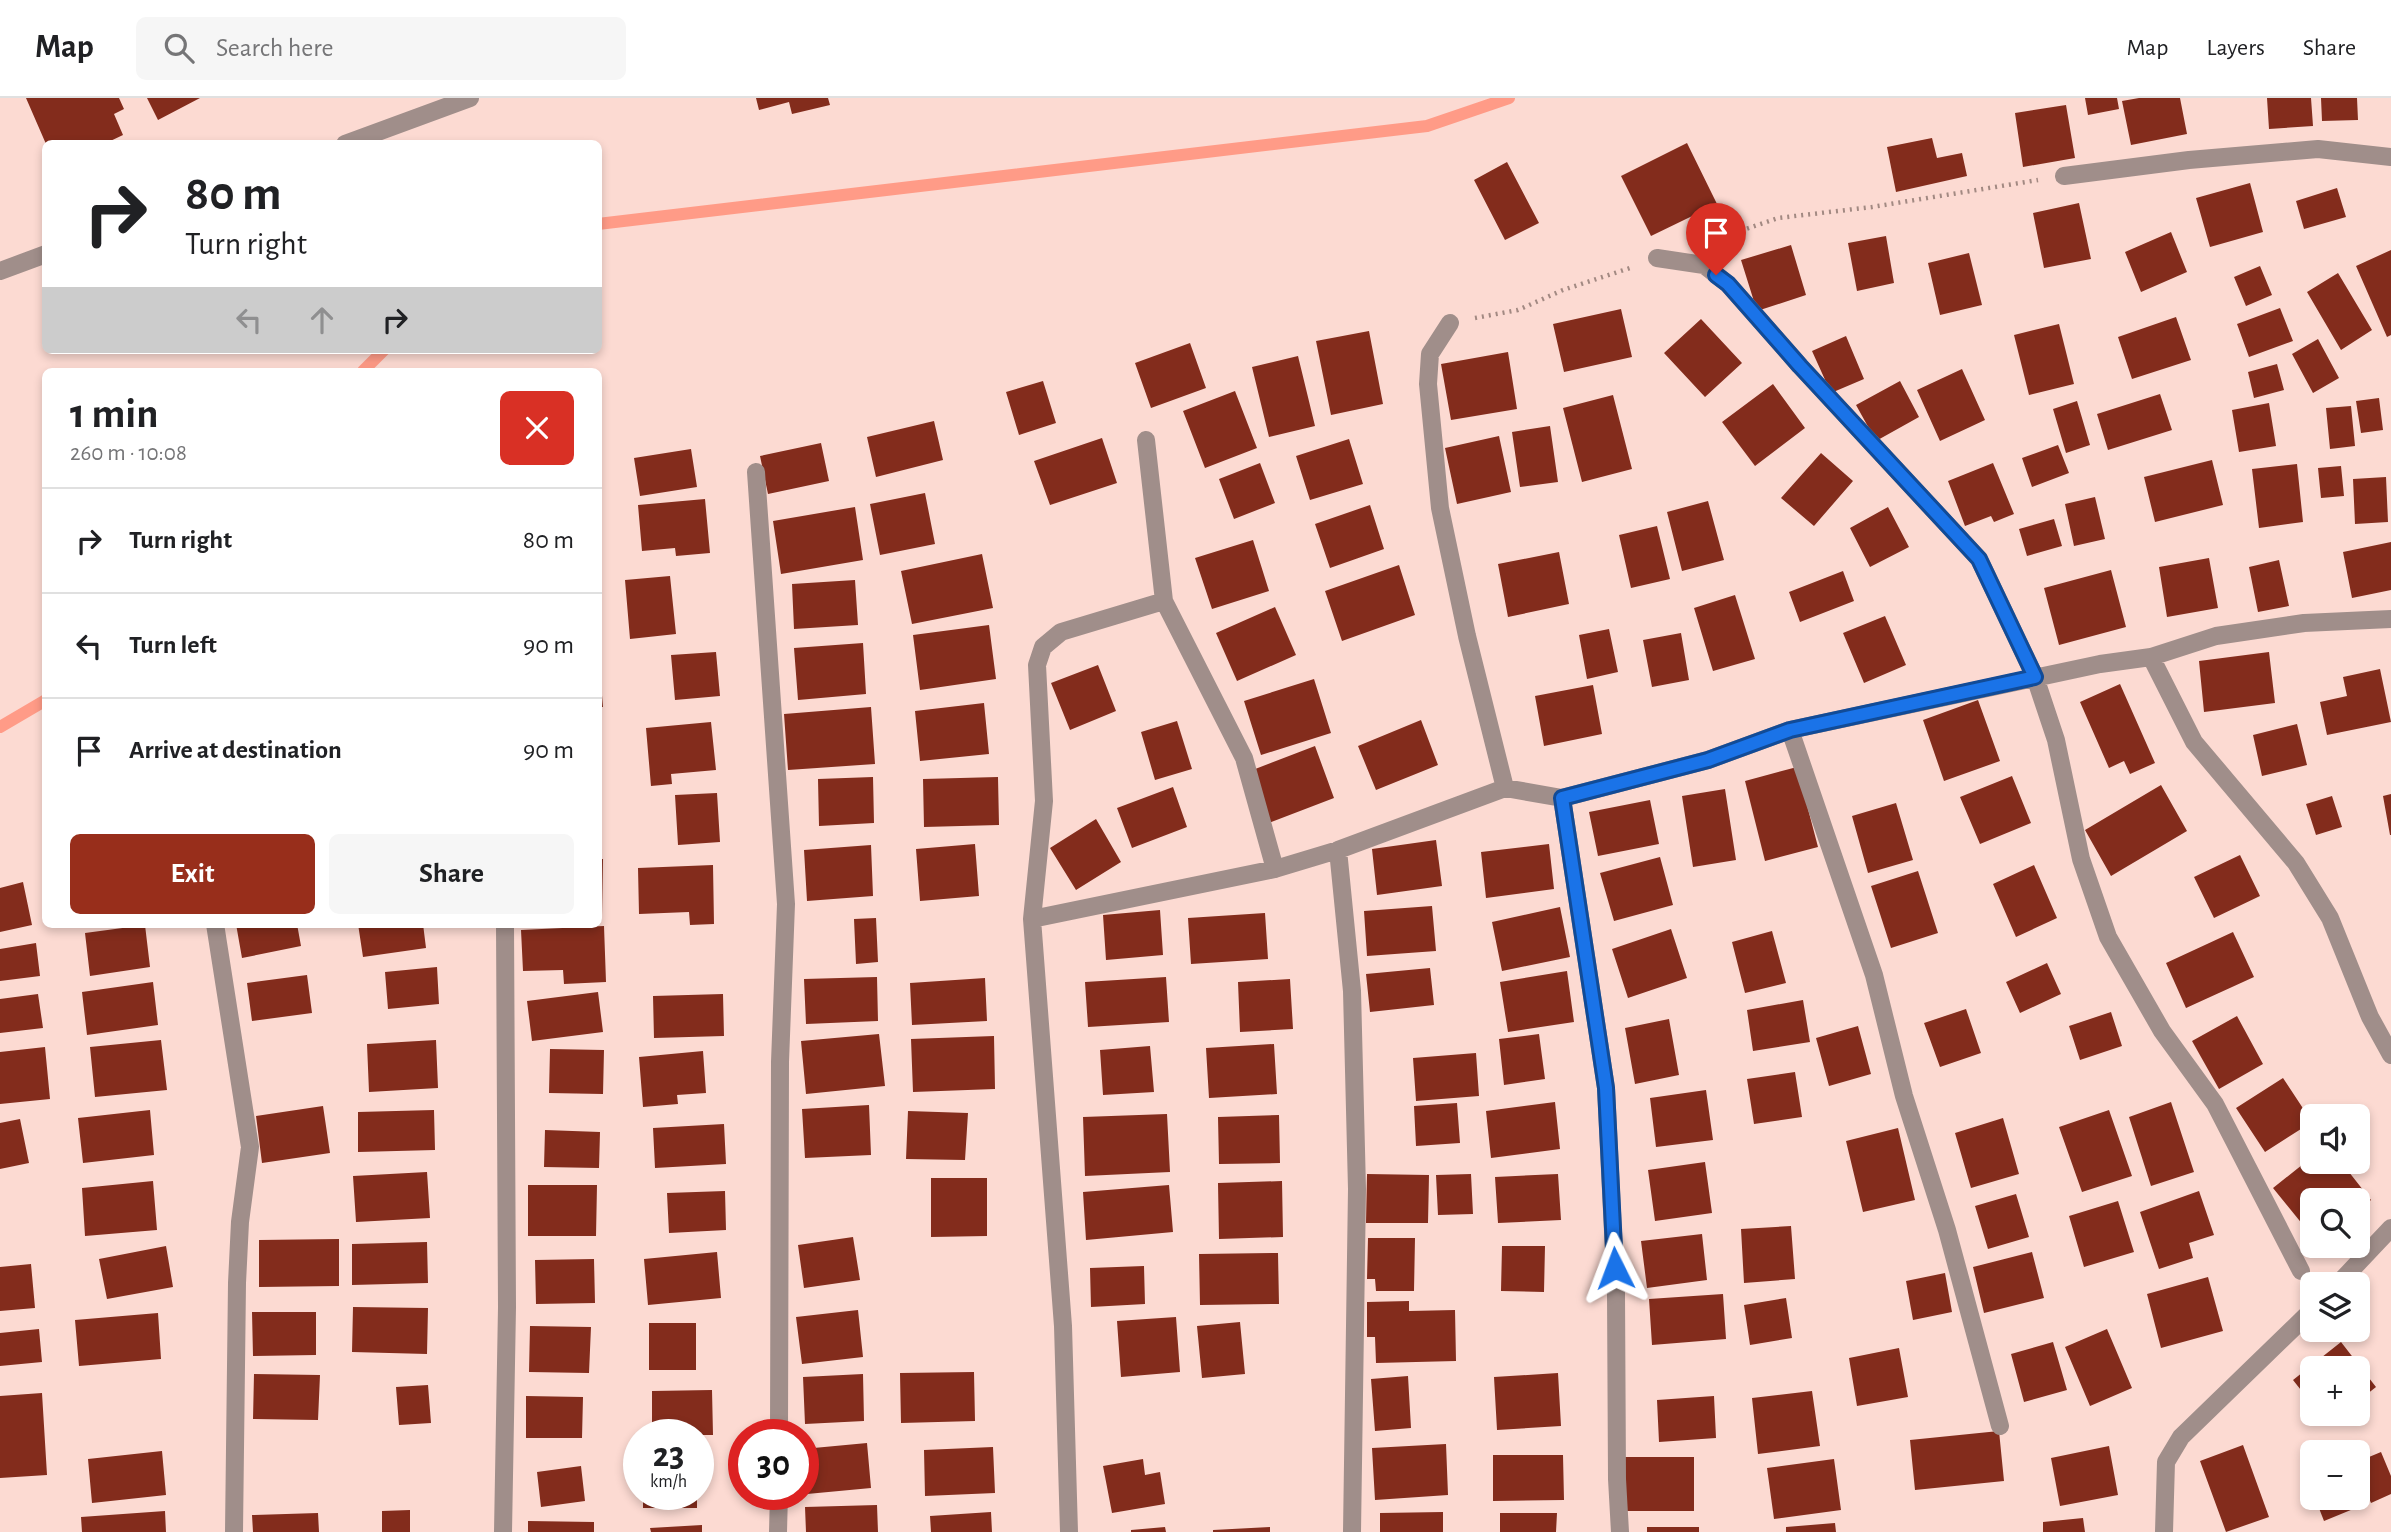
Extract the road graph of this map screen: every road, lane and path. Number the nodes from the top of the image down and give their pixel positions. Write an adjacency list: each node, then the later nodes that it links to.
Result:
1 (470, 98): 2 (street)
2 (356, 140)
3 (2391, 158): 4 (street)
4 (2064, 176): 5 (path)
5 (1704, 243)
6 (42, 255): 8 (street)
7 (1657, 258): 9 (path); 15 (street)
8 (0, 271)
9 (1450, 323): 17 (street)
10 (1146, 440): 12 (street)
11 (757, 472): 29 (street)
12 (1164, 601): 20 (street); 21 (street)
13 (2391, 619): 14 (street)
14 (2151, 657): 15 (street); 24 (street)
15 (2035, 677): 16 (street); 26 (street)
16 (1790, 730): 18 (street); 30 (street)
17 (1505, 788): 18 (street); 19 (street)
18 (1562, 798): 37 (street)
19 (1338, 850): 20 (street); 36 (street)
20 (1275, 869): 21 (street)
21 (1032, 919): 35 (street)
22 (216, 928): 32 (street)
23 (505, 928): 33 (street)
24 (2391, 1055)
25 (2391, 1228): 27 (street)
26 (2301, 1271)
27 (2349, 1272)
28 (2300, 1322): 38 (street)
29 (779, 1419)
30 (2000, 1426)
31 (779, 1510): 34 (street)
32 (234, 1532)
33 (503, 1532)
34 (778, 1532)
35 (1069, 1532)
36 (1352, 1532)
37 (1620, 1532)
38 (2164, 1532)

